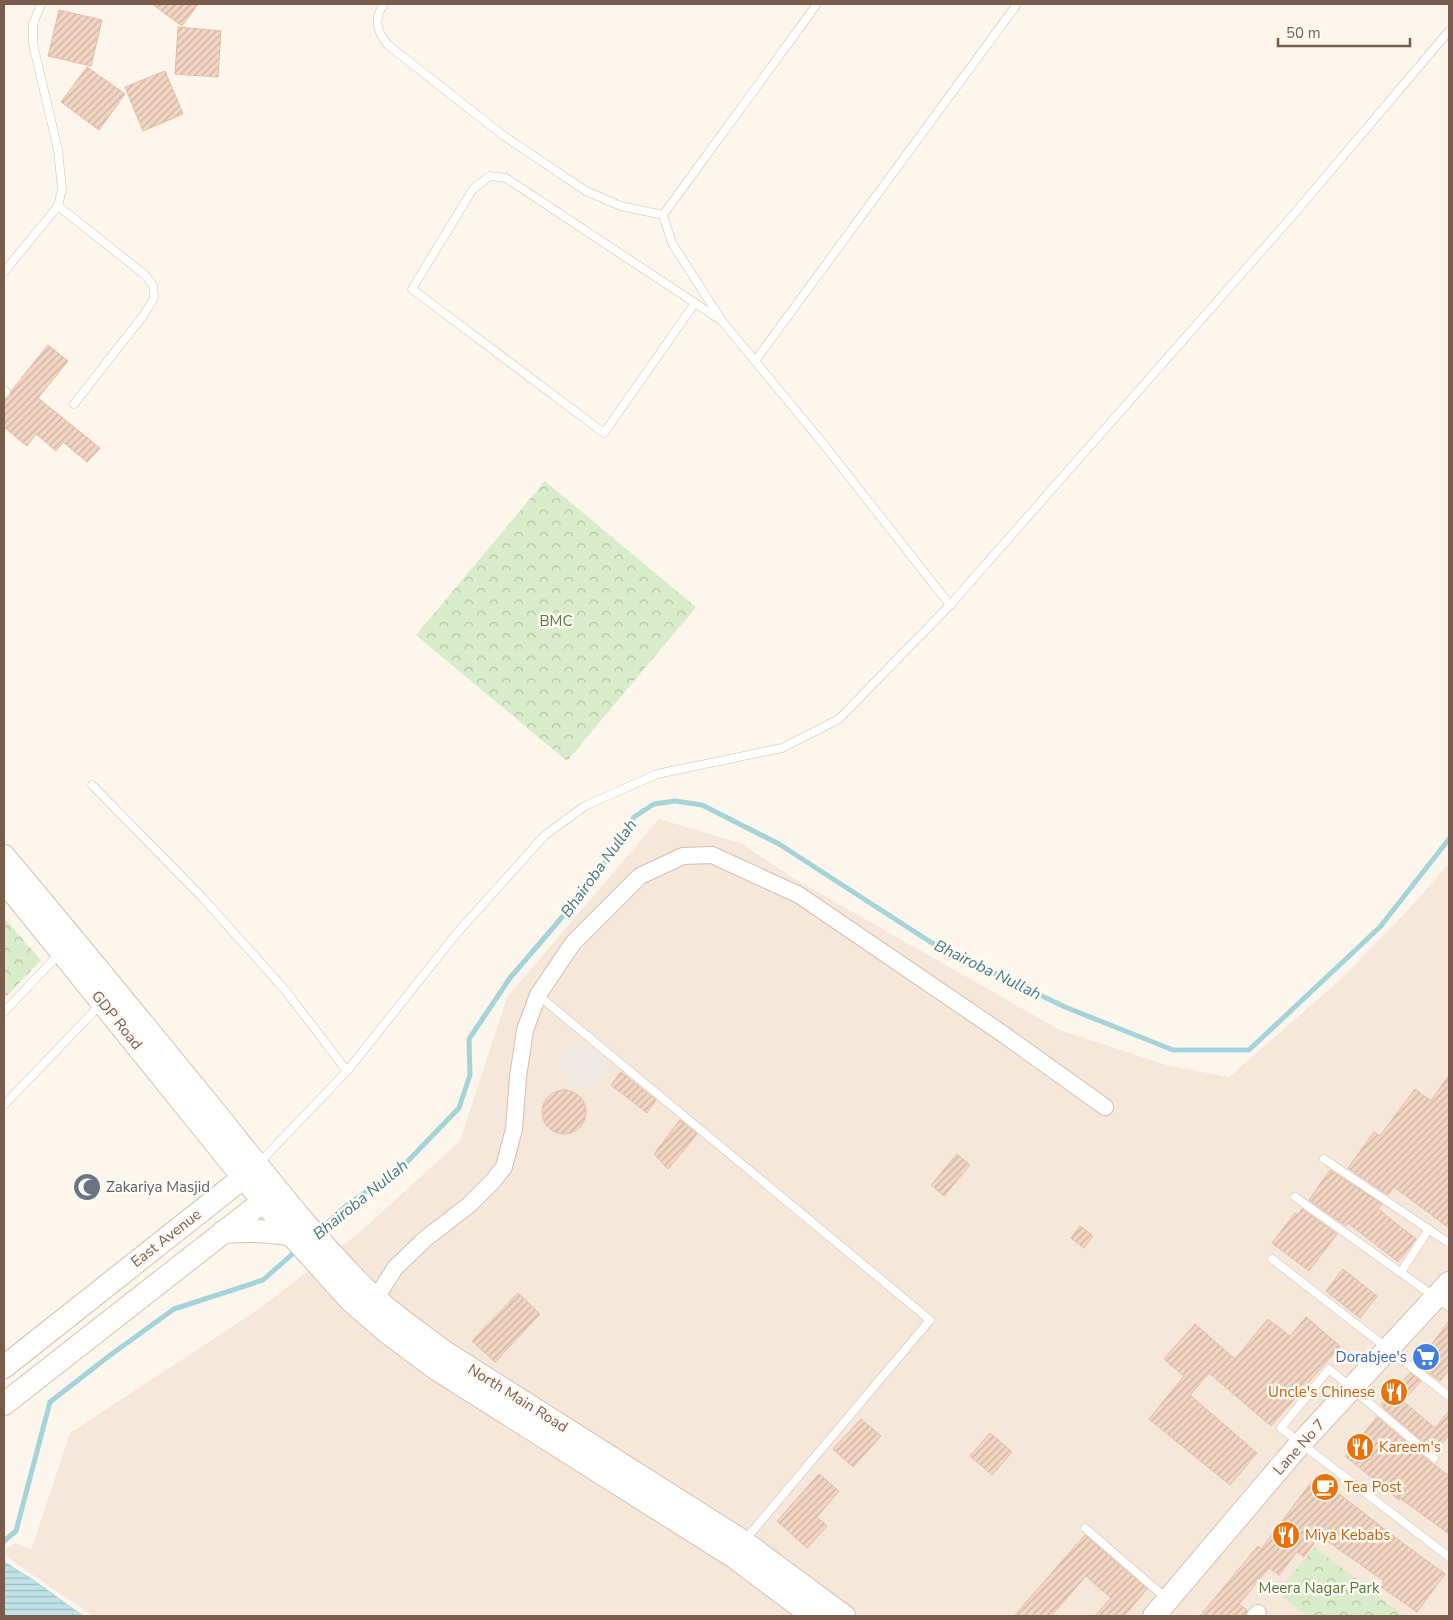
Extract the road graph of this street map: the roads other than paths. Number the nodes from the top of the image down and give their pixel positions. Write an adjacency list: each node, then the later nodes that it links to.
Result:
1 (41, 4): 6 (lane)
2 (384, 4): 7 (lane)
3 (817, 4): 7 (lane)
4 (1017, 4): 13 (lane)
5 (1449, 31): 15 (lane)
6 (58, 206): 9 (lane); 14 (lane)
7 (663, 215): 12 (lane)
8 (4, 259): 9 (lane)
9 (11, 264): 10 (lane)
10 (4, 272)
11 (694, 303): 11 (lane); 12 (lane)
12 (722, 321): 13 (lane)
13 (755, 361): 15 (lane)
14 (74, 404)
15 (950, 605): 23 (lane)
16 (92, 785): 23 (lane)
17 (4, 856): 27 (main road, North Main Road)
18 (4, 881): 19 (main road, GDP Road)
19 (61, 953): 21 (main road, GDP Road); 22 (lane)
20 (538, 995): 25 (street); 36 (street); 46 (lane)
21 (103, 1003): 24 (lane); 27 (main road, GDP Road)
22 (4, 1012)
23 (347, 1071): 27 (lane)
24 (4, 1105)
25 (1105, 1106)
26 (1324, 1159): 30 (lane)
27 (243, 1168): 28 (main road, North Main Road); 39 (main road, East Avenue)
28 (270, 1195): 31 (main road, East Avenue); 32 (main road, North Main Road)
29 (1295, 1197): 35 (lane)
30 (1429, 1229): 33 (lane); 35 (lane)
31 (222, 1232): 32 (main road, East Avenue); 42 (main road, East Avenue)
32 (297, 1232): 36 (main road, North Main Road)
33 (1449, 1243)
34 (1272, 1259): 38 (lane)
35 (1401, 1272): 37 (lane)
36 (364, 1296): 46 (main road, North Main Road); 49 (main road, North Main Road)
37 (1445, 1296): 38 (main road, Lane No 7)
38 (1389, 1348): 40 (main road, Lane No 7); 41 (lane)
39 (4, 1367)
40 (1352, 1388): 43 (main road, Lane No 7); 44 (lane)
41 (1449, 1396)
42 (4, 1404)
43 (1300, 1444): 47 (lane); 48 (main road, Lane No 7)
44 (1434, 1458)
45 (1085, 1528): 48 (lane)
46 (744, 1542): 50 (main road, North Main Road)
47 (1449, 1557)
48 (1161, 1608)
49 (813, 1616)
50 (844, 1616)

